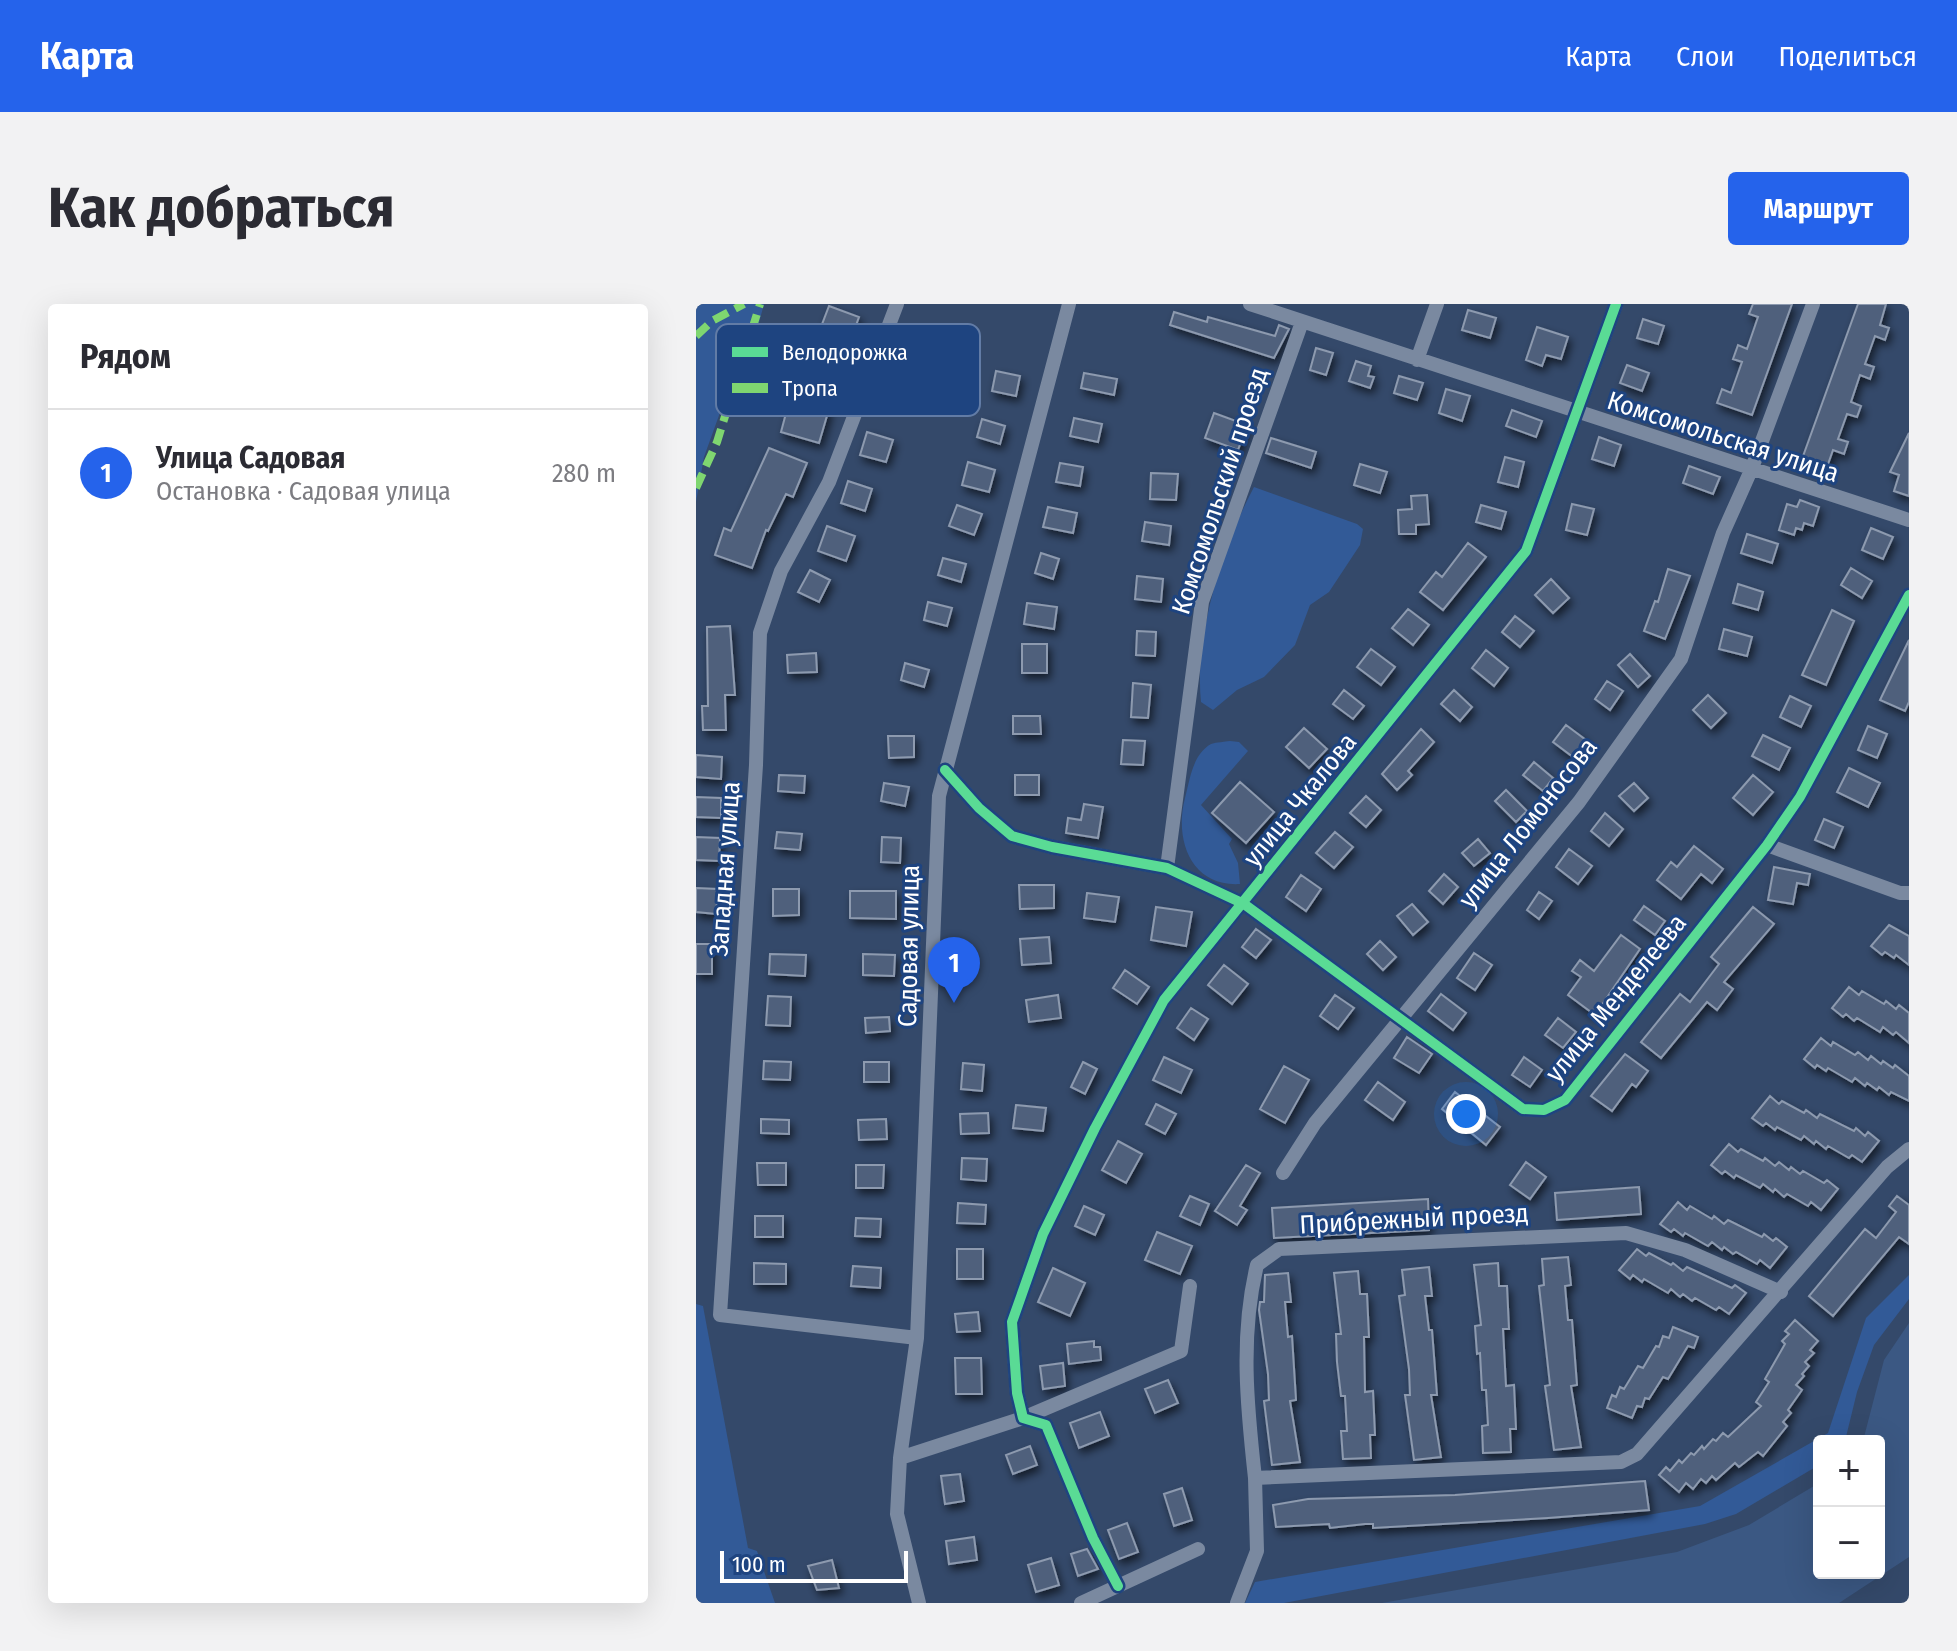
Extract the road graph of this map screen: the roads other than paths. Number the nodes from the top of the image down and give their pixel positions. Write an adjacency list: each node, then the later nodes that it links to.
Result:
1 (897, 304): 8 (street, Западная улица)
2 (1069, 304): 15 (street, Садовая улица)
3 (1250, 304): 7 (street, Комсомольская улица)
4 (1437, 304): 9 (street)
5 (1616, 304): 10 (street, улица Чкалова)
6 (1813, 304): 12 (street, улица Ломоносова)
7 (1302, 322): 9 (street, Комсомольская улица); 17 (street, Комсомольский проезд)
8 (889, 324)
9 (1417, 360): 10 (street, Комсомольская улица)
10 (1577, 414): 12 (street, Комсомольская улица); 19 (street, улица Чкалова)
11 (854, 416): 25 (street, Западная улица)
12 (1752, 468): 13 (street, Комсомольская улица); 20 (street, улица Ломоносова)
13 (1909, 520)
14 (1909, 595): 16 (street, улица Менделеева)
15 (945, 770): 17 (street, улица Менделеева); 25 (street, Садовая улица)
16 (1767, 845): 18 (street); 20 (street, улица Менделеева)
17 (1167, 868): 19 (street, улица Менделеева)
18 (1909, 893)
19 (1244, 904): 20 (street, улица Менделеева); 26 (street, улица Чкалова)
20 (1398, 1019): 22 (street, улица Ломоносова)
21 (1909, 1149): 24 (street)
22 (1283, 1173)
23 (1190, 1286): 26 (street)
24 (1781, 1292): 28 (street); 28 (street, Прибрежный проезд)
25 (917, 1338): 27 (street, Садовая улица)
26 (1023, 1418): 27 (street); 30 (street)
27 (900, 1458): 31 (street, Садовая улица)
28 (1255, 1478): 33 (street, Прибрежный проезд)
29 (1198, 1549): 30 (street)
30 (1118, 1586): 32 (street)
31 (919, 1603)
32 (1081, 1603)
33 (1237, 1603)

